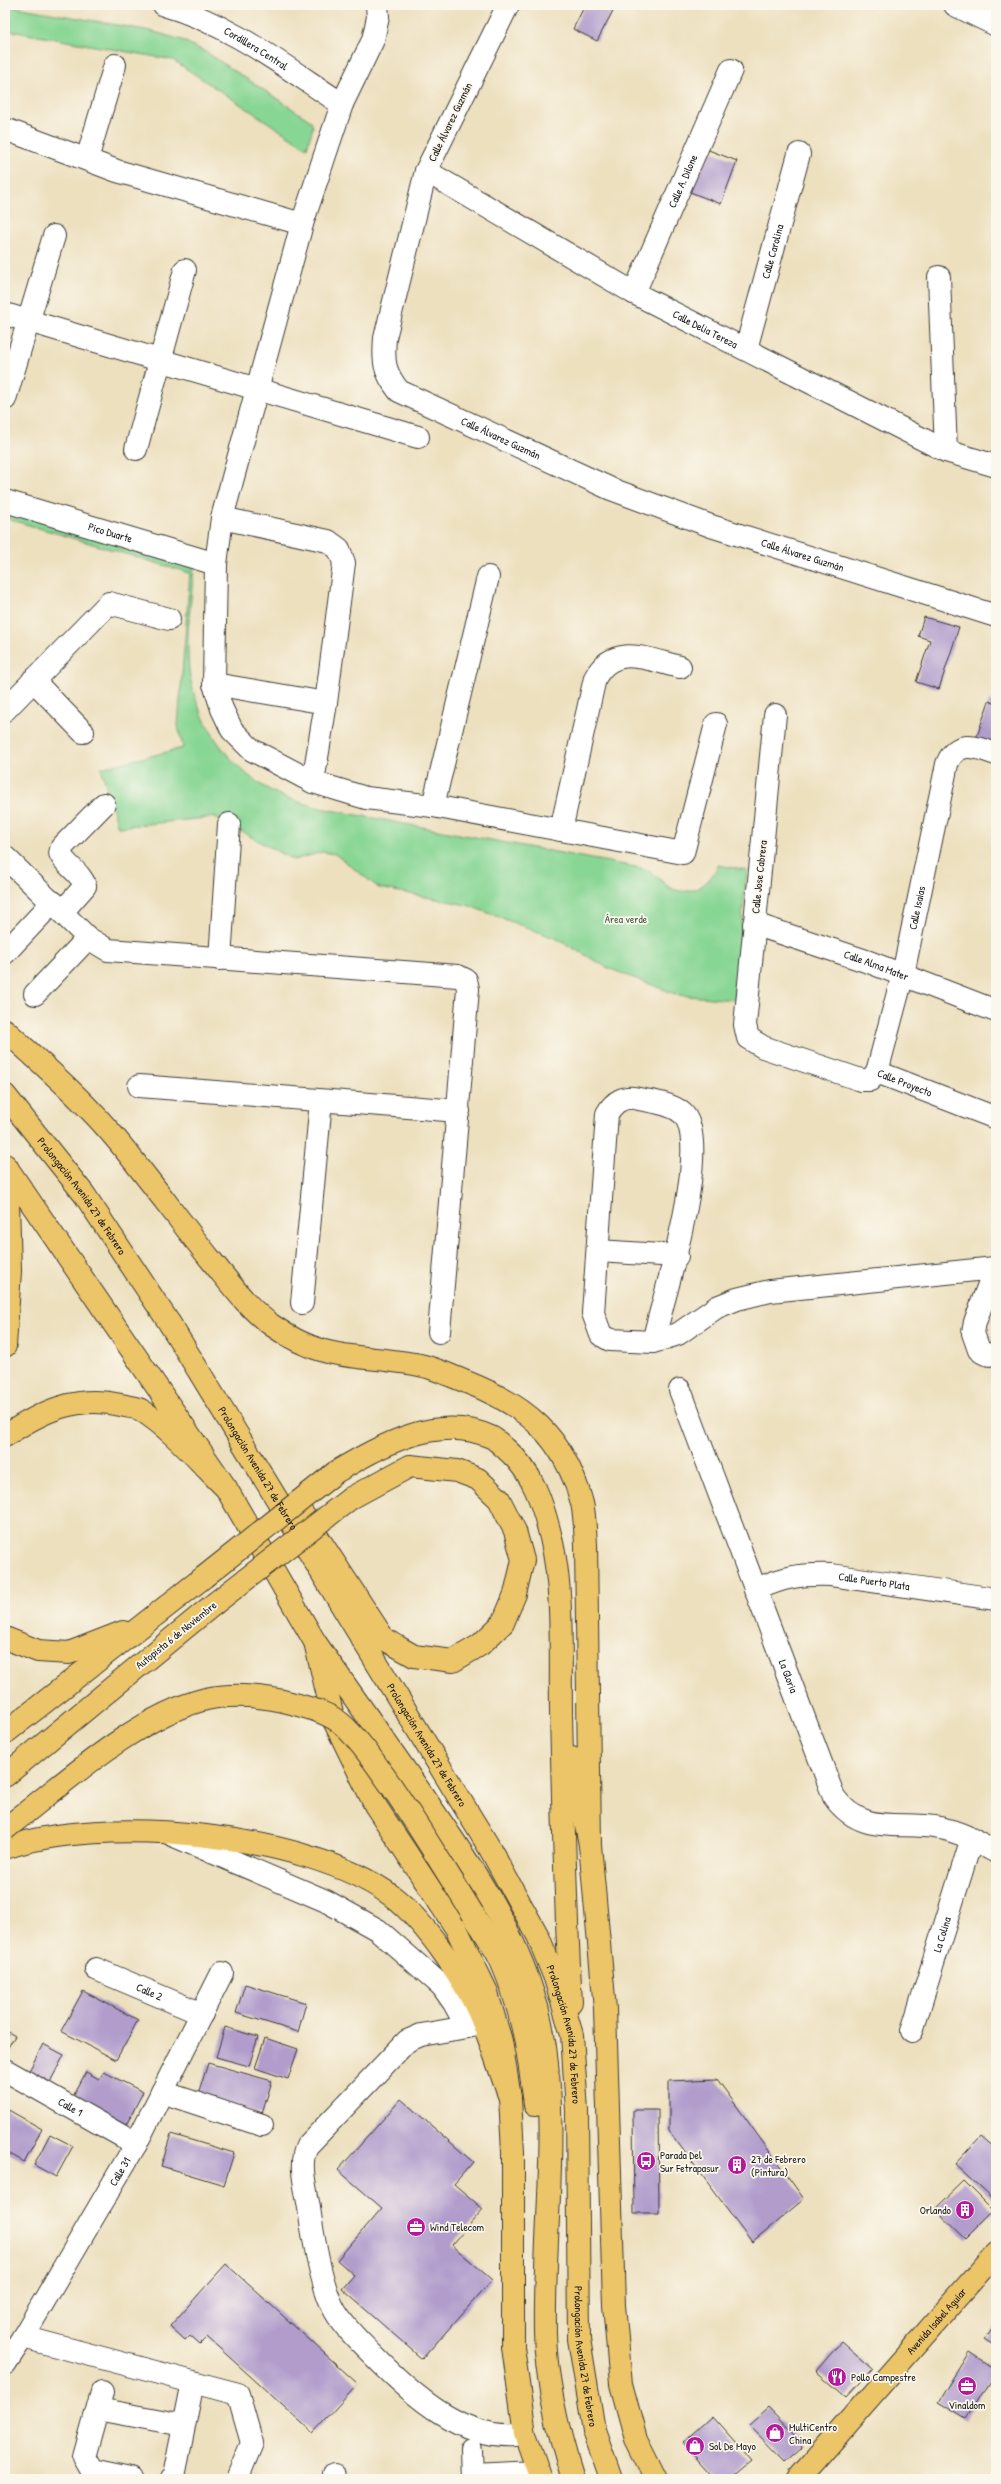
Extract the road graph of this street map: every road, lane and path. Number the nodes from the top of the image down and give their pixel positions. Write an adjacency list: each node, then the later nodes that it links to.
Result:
1 (164, 5): 8 (street, Cordillera Central)
2 (377, 5): 8 (street)
3 (508, 5): 12 (street, Calle Álvarez Guzmán)
4 (955, 5): 5 (street)
5 (996, 26)
6 (115, 65): 11 (street)
7 (731, 70): 17 (street, Calle A. Dilone)
8 (342, 104): 13 (street)
9 (5, 129): 11 (street)
10 (799, 154): 20 (street, Calle Carolina)
11 (87, 159): 13 (street)
12 (426, 171): 17 (street, Calle Delia Tereza); 32 (street, Calle Álvarez Guzmán)
13 (302, 224): 22 (street)
14 (54, 236): 19 (street)
15 (185, 270): 21 (street)
16 (939, 277): 26 (street)
17 (634, 293): 20 (street, Calle Delia Tereza)
18 (5, 314): 19 (street)
19 (29, 321): 21 (street); 23 (street)
20 (746, 349): 26 (street, Calle Delia Tereza)
21 (160, 360): 22 (street); 25 (street)
22 (257, 389): 24 (street); 29 (street)
23 (5, 399)
24 (418, 437)
25 (136, 449)
26 (946, 451): 27 (street, Calle Delia Tereza)
27 (996, 466)
28 (5, 501): 30 (street, Pico Duarte)
29 (222, 518): 30 (street); 37 (street)
30 (216, 564): 36 (street)
31 (488, 577): 45 (street)
32 (996, 616)
33 (169, 619): 35 (street)
34 (680, 667): 47 (street)
35 (33, 680): 38 (street); 41 (street)
36 (214, 684): 37 (street); 43 (street)
37 (326, 703): 43 (street)
38 (5, 710)
39 (775, 715): 50 (street, Calle Jose Cabrera)
40 (716, 724): 47 (street)
41 (83, 732)
42 (996, 754): 54 (street, Calle Isaias)
43 (313, 782): 45 (street)
44 (104, 804): 49 (street)
45 (433, 806): 47 (street)
46 (229, 824): 53 (street)
47 (561, 830)
48 (6, 860): 49 (street)
49 (58, 907): 51 (street); 52 (street)
50 (754, 924): 54 (street, Calle Alma Mater); 58 (street, Calle Jose Cabrera)
51 (88, 938): 53 (street); 55 (street)
52 (5, 953)
53 (220, 960): 63 (street)
54 (903, 974): 56 (street, Calle Alma Mater); 59 (street, Calle Isaias)
55 (35, 994)
56 (996, 1011)
57 (5, 1030): 88 (main road)
58 (748, 1038): 59 (street, Calle Proyecto)
59 (877, 1072): 64 (street, Calle Proyecto)
60 (139, 1086): 62 (street)
61 (5, 1095): 69 (main road, Prolongación Avenida 27 de Febrero)
62 (321, 1101): 63 (street); 68 (street)
63 (459, 1111): 70 (street)
64 (996, 1118)
65 (6, 1166): 72 (main road); 76 (main road, Prolongación Avenida 27 de Febrero)
66 (598, 1251): 67 (street); 67 (street); 71 (street)
67 (677, 1256): 71 (street)
68 (302, 1303)
69 (170, 1324): 84 (main road, Autopista 6 de Noviembre, bridge); 96 (main road, Prolongación Avenida 27 de Febrero)
70 (439, 1332)
71 (653, 1342): 73 (street)
72 (5, 1346)
73 (996, 1352)
74 (680, 1390): 77 (street, La Gloria)
75 (5, 1436): 76 (main road)
76 (226, 1488): 81 (main road, Prolongación Avenida 27 de Febrero)
77 (755, 1590): 78 (street, Calle Puerto Plata); 87 (street, La Gloria)
78 (996, 1600)
79 (145, 1624): 80 (main road); 82 (main road, bridge); 83 (main road)
80 (5, 1638)
81 (315, 1642): 99 (main road, Prolongación Avenida 27 de Febrero); 102 (main road, Prolongación Avenida 27 de Febrero)
82 (561, 1703): 88 (main road); 96 (main road)
83 (5, 1733)
84 (5, 1776)
85 (5, 1828): 102 (main road, bridge)
86 (169, 1834): 89 (main road); 94 (street); 94 (main road)
87 (972, 1838): 90 (street, La Gloria); 95 (street, La Colina)
88 (590, 1845): 116 (main road)
89 (5, 1848)
90 (996, 1852)
91 (96, 1969): 93 (street, Calle 2)
92 (222, 1973): 93 (street, Calle 31)
93 (202, 2014): 98 (street, Calle 31)
94 (475, 2026): 99 (main road); 107 (street)
95 (912, 2031)
96 (572, 2035): 115 (main road, Prolongación Avenida 27 de Febrero)
97 (5, 2070): 101 (street, Calle 1)
98 (162, 2092): 100 (street); 101 (street, Calle 31)
99 (510, 2098): 107 (main road, Prolongación Avenida 27 de Febrero)
100 (262, 2125)
101 (136, 2144): 104 (street, Calle 31)
102 (547, 2214): 114 (main road, Prolongación Avenida 27 de Febrero)
103 (996, 2253): 117 (main road, Avenida Isabel Aguiar)
104 (12, 2350): 105 (street)
105 (193, 2382): 106 (street); 113 (street)
106 (183, 2425): 111 (street); 112 (street)
107 (525, 2434): 109 (main road, Prolongación Avenida 27 de Febrero)
108 (471, 2449): 110 (street)
109 (539, 2476): 110 (street)
110 (472, 2477)
111 (130, 2479)
112 (171, 2479)
113 (237, 2479)
114 (573, 2479)
115 (611, 2479)
116 (656, 2479)
117 (798, 2479)

